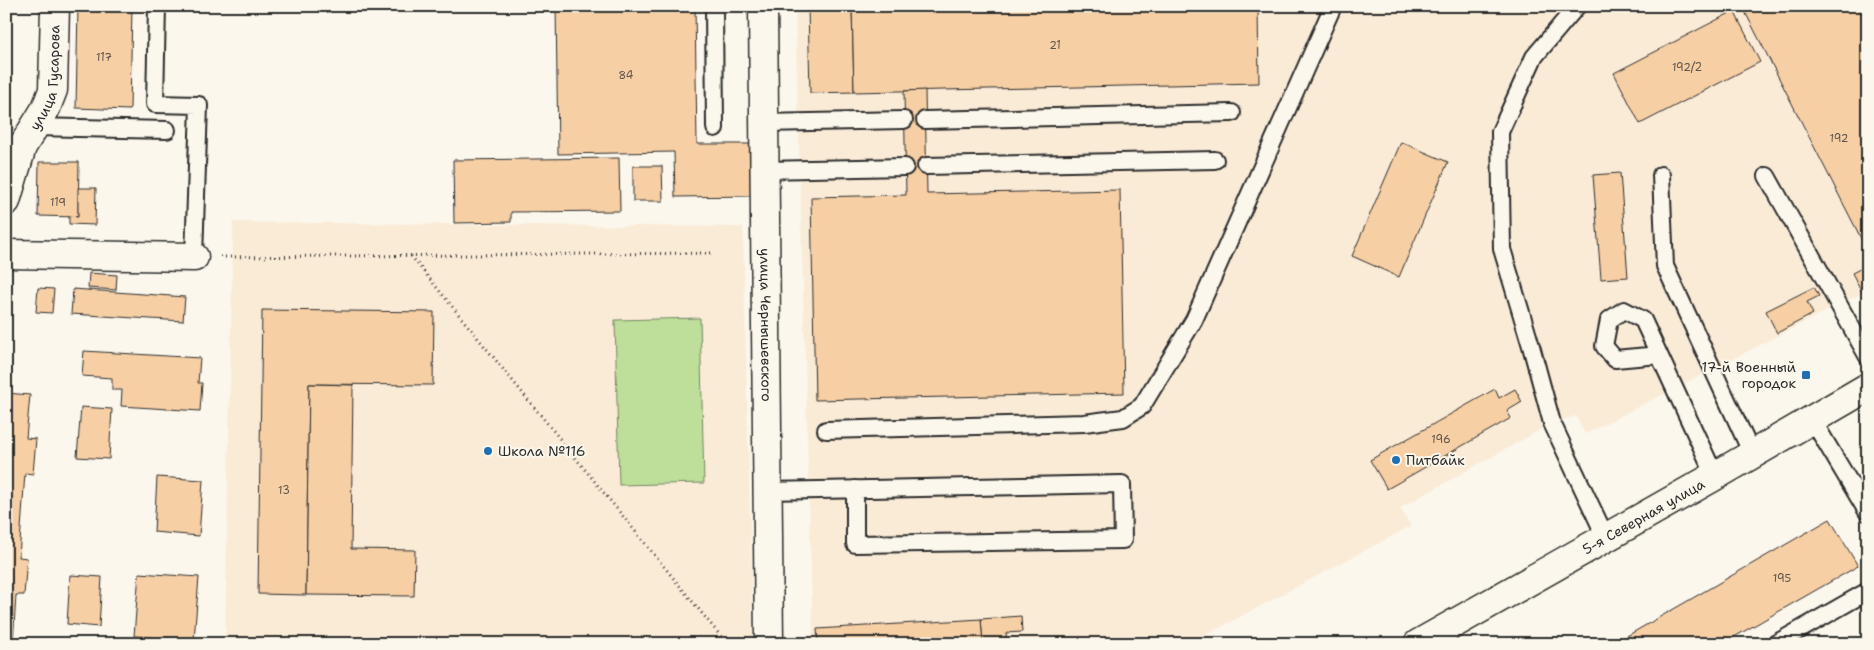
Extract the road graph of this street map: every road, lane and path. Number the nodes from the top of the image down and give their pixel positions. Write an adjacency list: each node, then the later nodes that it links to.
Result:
1 (55, 6): 11 (street, улица Гусарова)
2 (157, 6): 24 (lane)
3 (714, 6): 12 (lane)
4 (763, 6): 10 (street, улица Чернышевского)
5 (1333, 6): 29 (lane)
6 (1577, 6): 35 (lane)
7 (1232, 113): 9 (lane)
8 (904, 120): 10 (lane)
9 (925, 120)
10 (764, 123): 17 (street, улица Чернышевского)
11 (35, 128): 13 (lane); 20 (street, улица Гусарова)
12 (715, 128)
13 (167, 130)
14 (1214, 160): 15 (lane)
15 (926, 166)
16 (905, 167): 17 (lane)
17 (764, 170): 33 (street, улица Чернышевского)
18 (1661, 175): 30 (lane)
19 (1767, 176): 26 (lane)
20 (6, 201)
21 (6, 254): 24 (street)
22 (715, 254): 23 (path)
23 (410, 256): 24 (path); 37 (path)
24 (194, 257)
25 (1659, 355): 31 (lane)
26 (1868, 357)
27 (1868, 387): 28 (street, 5-я Северная улица)
28 (1812, 419): 30 (street, 5-я Северная улица); 34 (lane)
29 (826, 430)
30 (1752, 454): 31 (street, 5-я Северная улица)
31 (1716, 476): 35 (street, 5-я Северная улица)
32 (855, 489): 32 (lane); 33 (lane)
33 (767, 491): 38 (street, улица Чернышевского)
34 (1868, 513)
35 (1606, 538): 39 (street, 5-я Северная улица)
36 (1868, 591): 40 (lane)
37 (727, 644)
38 (769, 644)
39 (1418, 644)
40 (1776, 644)

